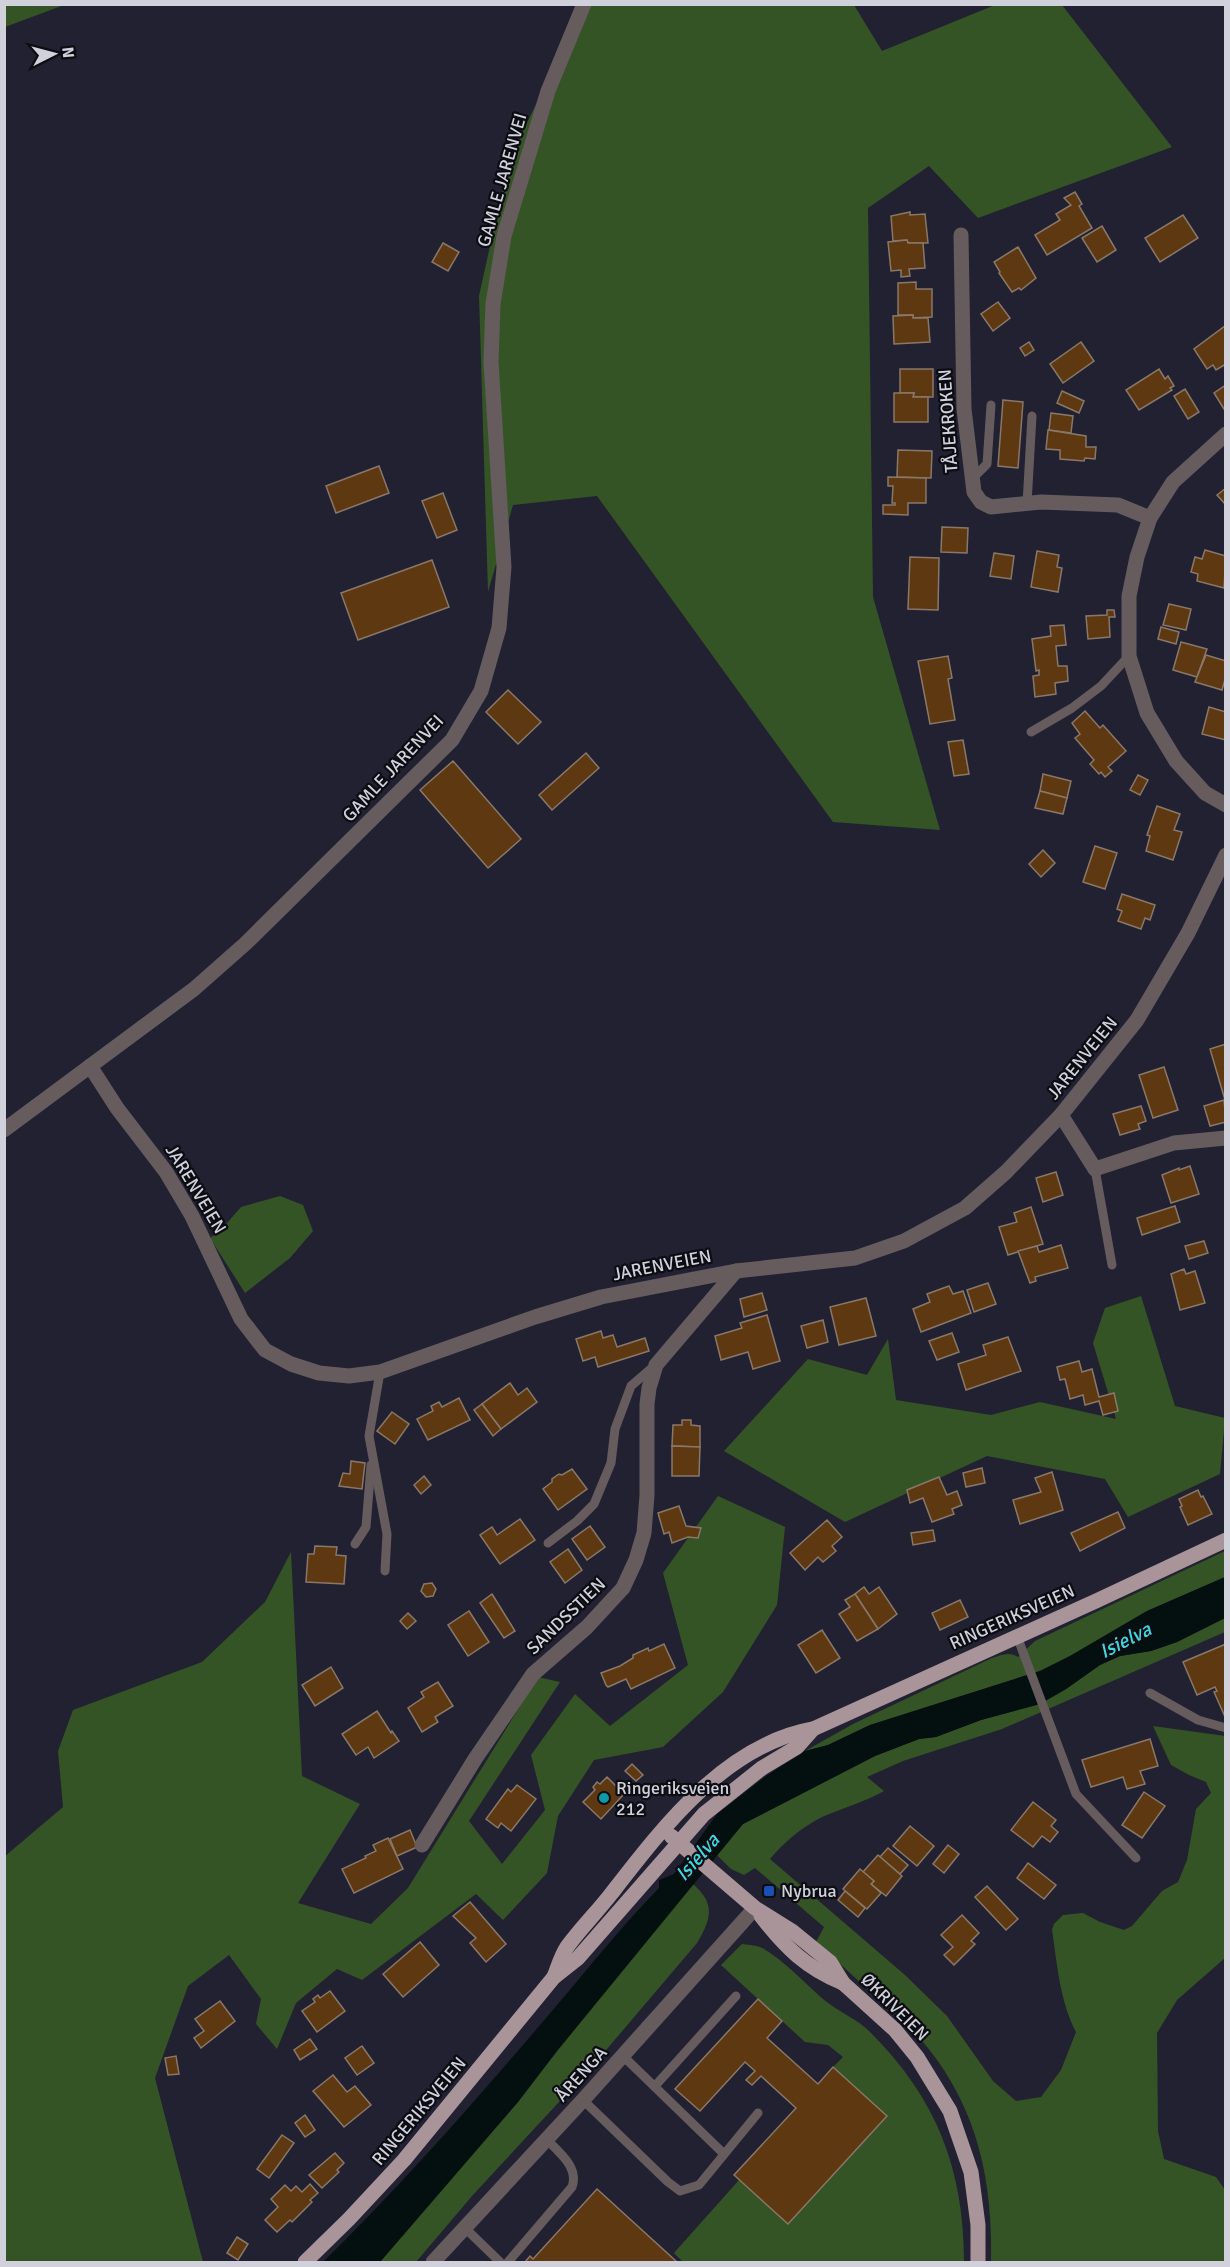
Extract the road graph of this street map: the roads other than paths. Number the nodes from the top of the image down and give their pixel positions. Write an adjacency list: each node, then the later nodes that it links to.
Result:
1 (584, 4): 13 (street, GAMLE JARENVEI)
2 (961, 235): 6 (street, TÅJEKROKEN)
3 (992, 405): 6 (lane)
4 (1032, 416): 7 (lane)
5 (1226, 434): 8 (street)
6 (972, 479): 7 (street, TÅJEKROKEN)
7 (1027, 504): 8 (street, TÅJEKROKEN)
8 (1150, 518): 9 (street)
9 (1129, 656): 10 (lane); 11 (street)
10 (1031, 732)
11 (1226, 805)
12 (1226, 855): 14 (street, JARENVEIEN)
13 (90, 1066): 15 (street, GAMLE JARENVEI); 21 (street, JARENVEIEN)
14 (1061, 1115): 17 (street); 19 (street, JARENVEIEN)
15 (4, 1130)
16 (1226, 1138): 17 (street)
17 (1095, 1169): 18 (lane)
18 (1112, 1265)
19 (736, 1271): 20 (street, SANDSSTIEN); 21 (street, JARENVEIEN)
20 (656, 1365): 24 (lane); 32 (street, SANDSSTIEN)
21 (380, 1372): 22 (lane)
22 (373, 1456): 25 (lane); 26 (lane)
23 (1226, 1540): 27 (main road, RINGERIKSVEIEN)
24 (548, 1543)
25 (356, 1544)
26 (385, 1571)
27 (1017, 1636): 30 (main road, RINGERIKSVEIEN); 34 (lane)
28 (1150, 1693): 29 (lane)
29 (1226, 1728)
30 (813, 1729): 31 (main road, RINGERIKSVEIEN); 33 (main road, RINGERIKSVEIEN)
31 (663, 1828): 33 (main road); 36 (main road, RINGERIKSVEIEN)
32 (422, 1845)
33 (682, 1846): 35 (main road, ØKRIVEIEN); 36 (main road, RINGERIKSVEIEN)
34 (1136, 1858)
35 (755, 1908): 38 (street, ÅRENGA); 49 (main road, ØKRIVEIEN)
36 (554, 1977): 45 (main road, RINGERIKSVEIEN)
37 (736, 1996): 39 (lane)
38 (623, 2055): 39 (lane); 40 (street, ÅRENGA)
39 (655, 2086): 43 (lane)
40 (584, 2100): 42 (street, ÅRENGA); 43 (lane)
41 (758, 2113): 43 (lane)
42 (547, 2140): 44 (street, ÅRENGA); 48 (lane)
43 (724, 2154)
44 (464, 2227): 46 (street, ÅRENGA); 47 (lane)
45 (304, 2262)
46 (434, 2262)
47 (500, 2262)
48 (508, 2262)
49 (978, 2262)

